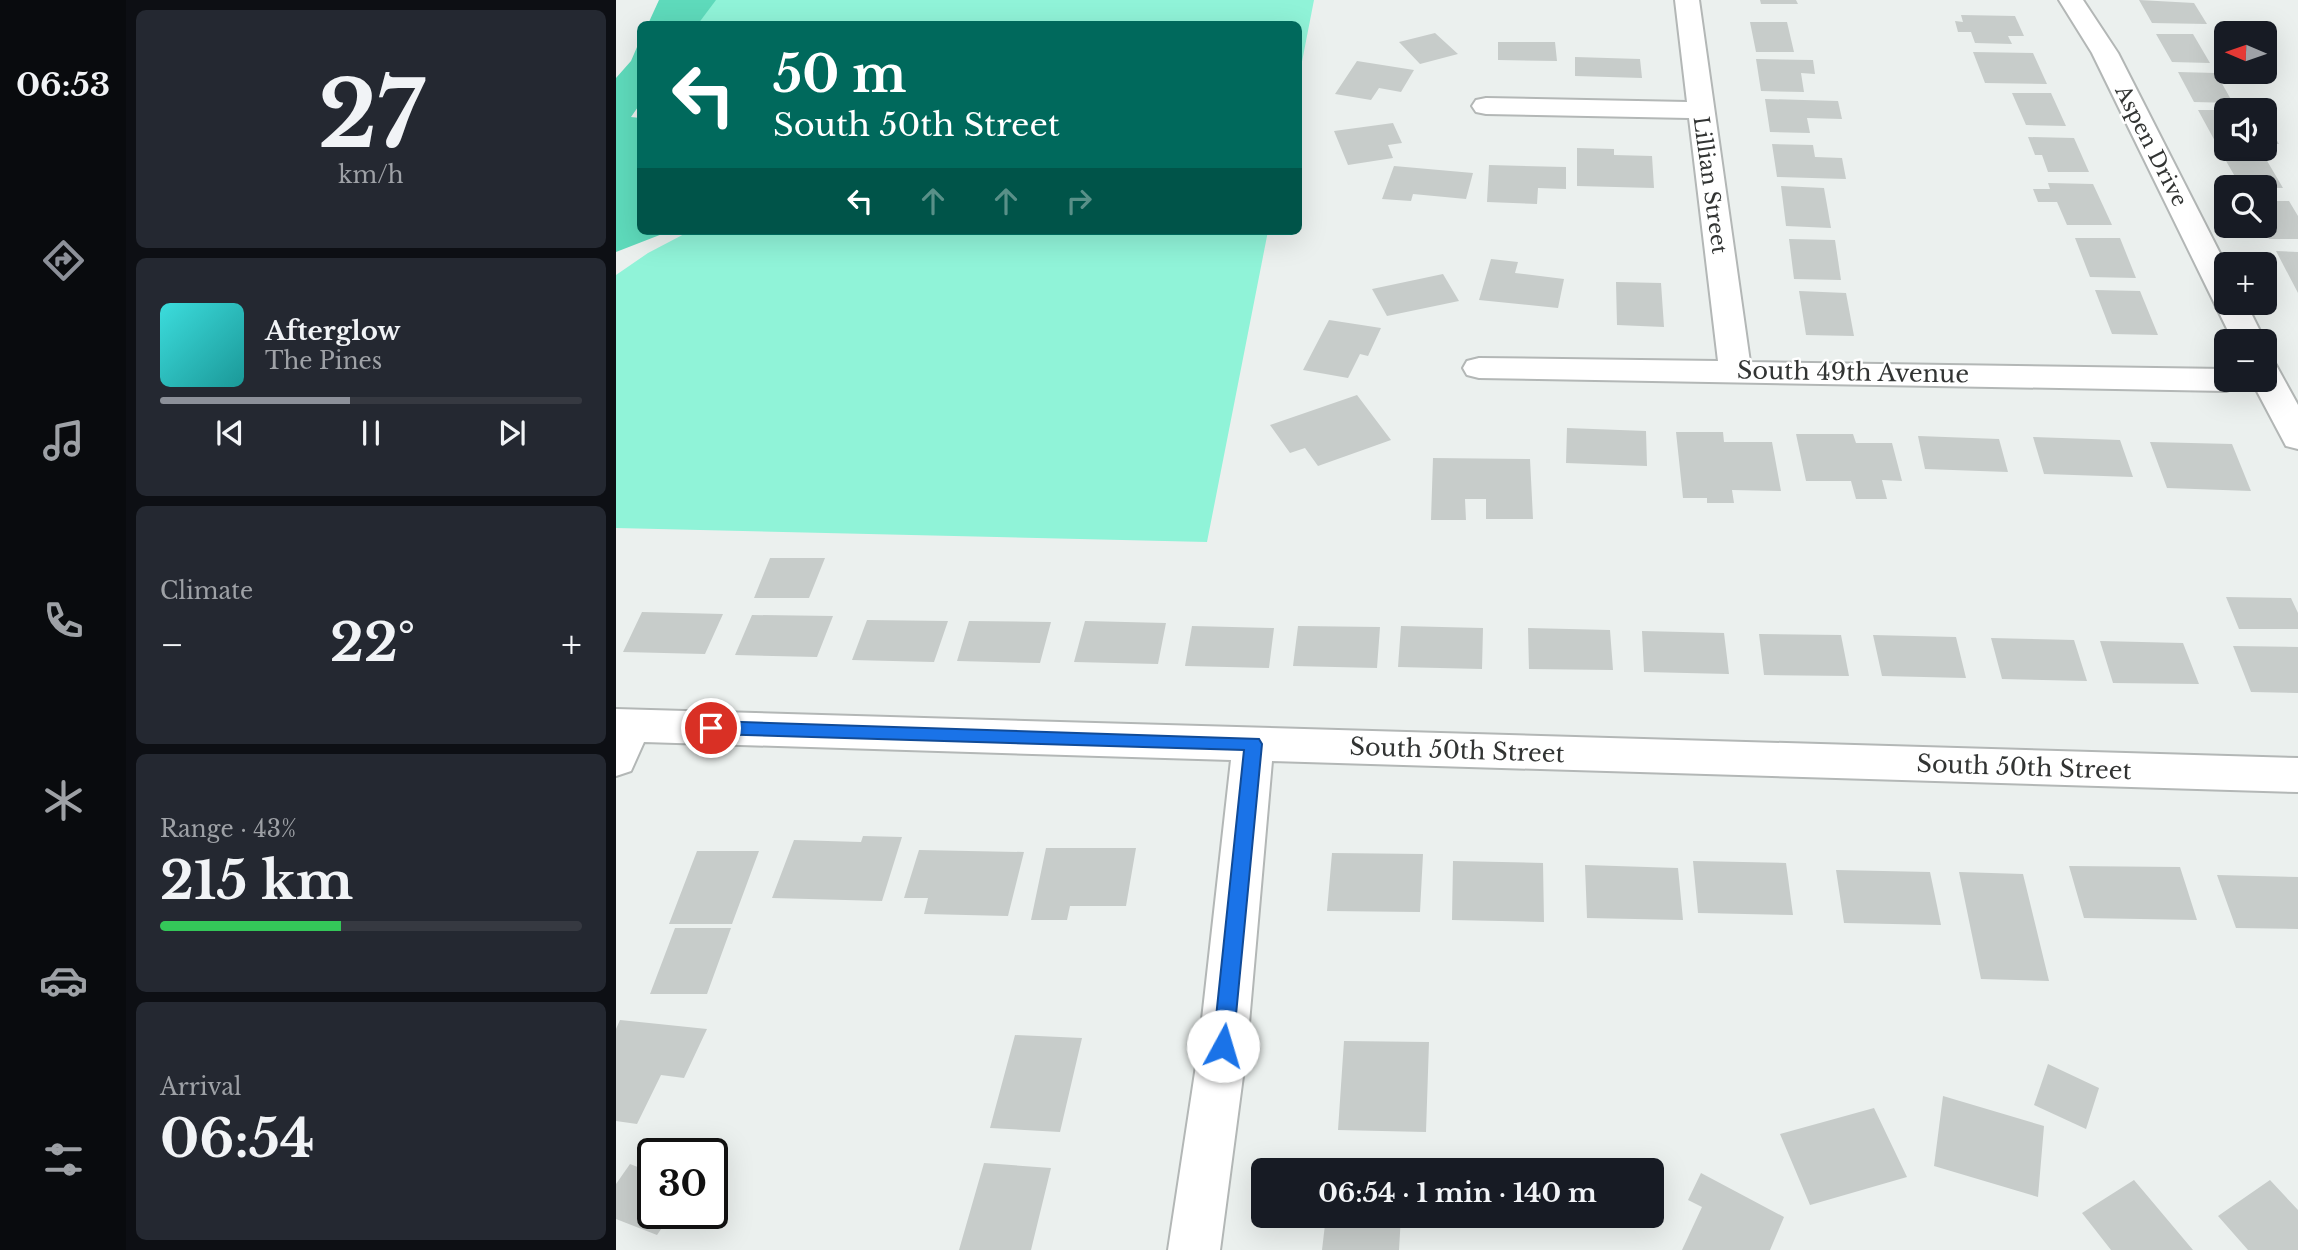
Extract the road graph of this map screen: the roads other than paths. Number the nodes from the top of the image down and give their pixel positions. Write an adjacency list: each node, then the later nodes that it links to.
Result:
1 (1687, 0): 4 (street, Lillian Street)
2 (2071, 0): 5 (street, Aspen Drive)
3 (1486, 106): 4 (street)
4 (1700, 110): 7 (street, Lillian Street)
5 (2214, 272)
6 (1479, 368): 7 (street, South 49th Avenue)
7 (1735, 370): 8 (street, South 49th Avenue)
8 (2214, 380)
9 (2275, 392): 10 (street)
10 (2298, 438)
11 (621, 736): 12 (street, South 50th Street)
12 (1253, 744): 13 (street, South 50th Street); 14 (street)
13 (2298, 775)
14 (1194, 1250)

